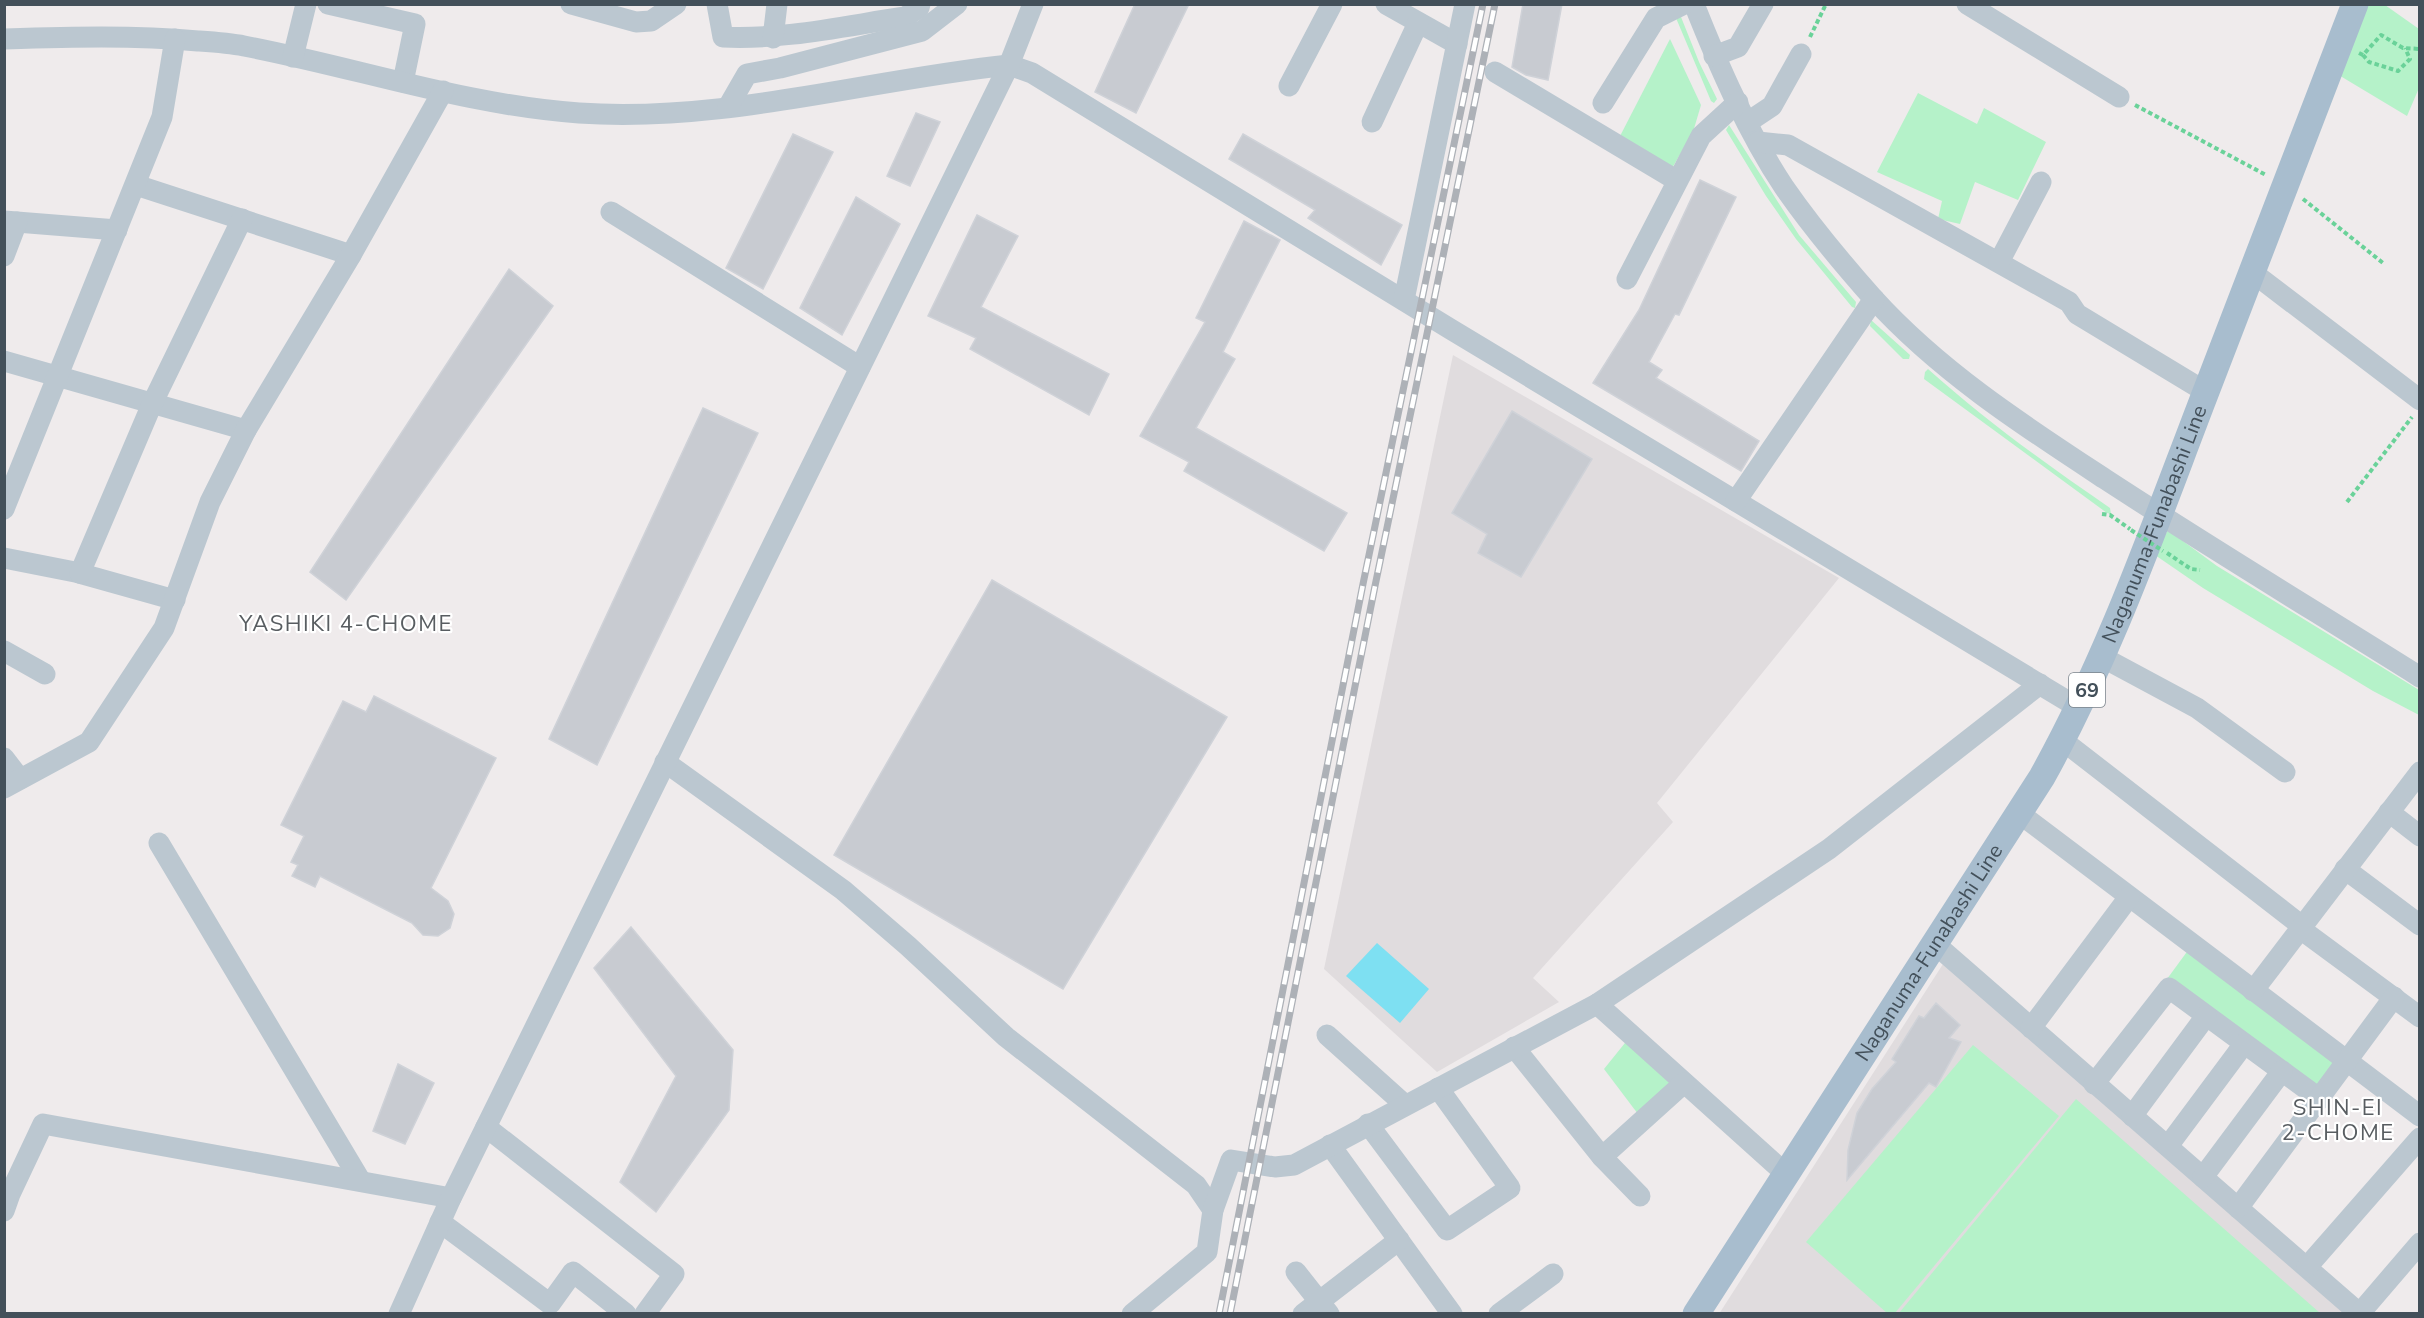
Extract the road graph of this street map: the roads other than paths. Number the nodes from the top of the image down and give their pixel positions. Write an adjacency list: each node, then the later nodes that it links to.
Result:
1 (306, 4): 27 (street)
2 (328, 4): 30 (street)
3 (571, 4): 18 (street)
4 (676, 4): 18 (street)
5 (717, 4): 21 (street)
6 (777, 4): 21 (street)
7 (920, 4): 19 (street)
8 (957, 4): 36 (street)
9 (1034, 4): 28 (street)
10 (1332, 4): 31 (street)
11 (1386, 4): 20 (street)
12 (1465, 4): 24 (street)
13 (1684, 4): 35 (street)
14 (1694, 4): 26 (street)
15 (1763, 4): 26 (street)
16 (1967, 4): 33 (street)
17 (2355, 4): 50 (main road, Naganuma-Funabashi Line / 69)
18 (637, 13)
19 (850, 15): 21 (street)
20 (1418, 22): 24 (street); 37 (street)
21 (773, 38)
22 (4, 39): 23 (street)
23 (175, 39): 27 (street); 42 (street)
24 (1457, 44): 53 (street)
25 (1801, 54): 38 (street)
26 (1714, 56): 34 (street)
27 (293, 57): 30 (street)
28 (1009, 65): 36 (street); 53 (street); 55 (street)
29 (1495, 72): 40 (street)
30 (403, 82): 32 (street)
31 (1289, 86)
32 (443, 92): 36 (street); 47 (street)
33 (2119, 97)
34 (1738, 102): 38 (street); 40 (street)
35 (1603, 103)
36 (728, 107)
37 (1372, 122)
38 (1748, 122): 39 (street)
39 (1758, 142): 49 (street); 52 (street)
40 (1676, 180): 51 (street)
41 (2041, 182): 49 (street)
42 (136, 185): 44 (street); 46 (street)
43 (611, 212): 55 (street)
44 (242, 219): 47 (street); 58 (street)
45 (10, 221): 46 (street); 48 (street)
46 (117, 230): 56 (street)
47 (351, 255): 60 (street)
48 (4, 256)
49 (1999, 262): 57 (street)
50 (2252, 272): 57 (main road, Naganuma-Funabashi Line / 69); 59 (street)
51 (1627, 279)
52 (1874, 299): 62 (street); 63 (street)
53 (1404, 300): 62 (street)
54 (4, 361): 56 (street)
55 (860, 367): 75 (street)
56 (59, 378): 58 (street); 61 (street)
57 (2206, 392): 63 (main road, Naganuma-Funabashi Line / 69)
58 (152, 404): 60 (street); 65 (street)
59 (2416, 408)
60 (246, 430): 66 (street)
61 (6, 500)
62 (1736, 501): 71 (street)
63 (2161, 516): 68 (main road, Naganuma-Funabashi Line / 69); 70 (street)
64 (4, 558): 65 (street)
65 (80, 573): 66 (street)
66 (175, 600): 78 (street)
67 (4, 651): 69 (street)
68 (2102, 657): 72 (main road, Naganuma-Funabashi Line / 69); 76 (street)
69 (45, 674)
70 (2420, 677)
71 (2040, 684): 72 (street); 90 (street)
72 (2079, 708): 73 (main road, Naganuma-Funabashi Line / 69)
73 (2062, 740): 80 (main road, Naganuma-Funabashi Line / 69); 86 (street)
74 (4, 758): 78 (street)
75 (665, 762): 107 (street); 118 (street)
76 (2285, 772)
77 (2420, 772): 79 (street)
78 (12, 783)
79 (2389, 812): 81 (street); 83 (street)
80 (2019, 813): 84 (street); 87 (main road, Naganuma-Funabashi Line / 69)
81 (2420, 836)
82 (159, 843): 114 (street)
83 (2345, 869): 85 (street); 86 (street)
84 (2129, 897): 88 (street); 93 (street)
85 (2420, 925)
86 (2302, 926): 88 (street); 89 (street)
87 (1935, 944): 93 (street); 112 (main road, Naganuma-Funabashi Line / 69)
88 (2253, 991): 97 (street)
89 (2394, 997): 92 (street); 97 (street)
90 (1597, 1004): 96 (street); 99 (street)
91 (2206, 1016): 95 (street); 100 (street); 105 (street)
92 (2420, 1017)
93 (2031, 1028): 100 (street)
94 (1327, 1035): 103 (street)
95 (2244, 1044): 98 (street); 110 (street)
96 (1514, 1047): 101 (street); 111 (street)
97 (2347, 1063): 102 (street); 104 (street)
98 (2282, 1071): 102 (street); 113 (street)
99 (1684, 1083): 111 (street); 112 (street)
100 (2094, 1084): 105 (street)
101 (1438, 1088): 103 (street); 106 (street)
102 (2320, 1099): 117 (street)
103 (1405, 1105): 106 (street)
104 (2417, 1108)
105 (2132, 1116): 110 (street)
106 (1368, 1125): 109 (street)
107 (486, 1127): 116 (street); 130 (street)
108 (2420, 1138): 123 (street)
109 (1330, 1145): 118 (street); 121 (street)
110 (2168, 1146): 113 (street)
111 (1602, 1157): 115 (street)
112 (1786, 1175): 134 (main road, Naganuma-Funabashi Line / 69)
113 (2203, 1177): 117 (street)
114 (360, 1180): 116 (street); 119 (street)
115 (1640, 1196)
116 (451, 1198): 120 (street)
117 (2238, 1208): 123 (street)
118 (1213, 1210): 131 (street)
119 (4, 1211)
120 (440, 1222): 128 (street); 129 (street)
121 (1399, 1240): 126 (street); 132 (street)
122 (2420, 1243): 127 (street)
123 (2307, 1267): 127 (street)
124 (1296, 1272): 126 (street)
125 (1553, 1274): 133 (street)
126 (1317, 1309)
127 (2360, 1313)
128 (399, 1314)
129 (626, 1314)
130 (645, 1314)
131 (1132, 1314)
132 (1452, 1314)
133 (1499, 1314)
134 (1696, 1314)

